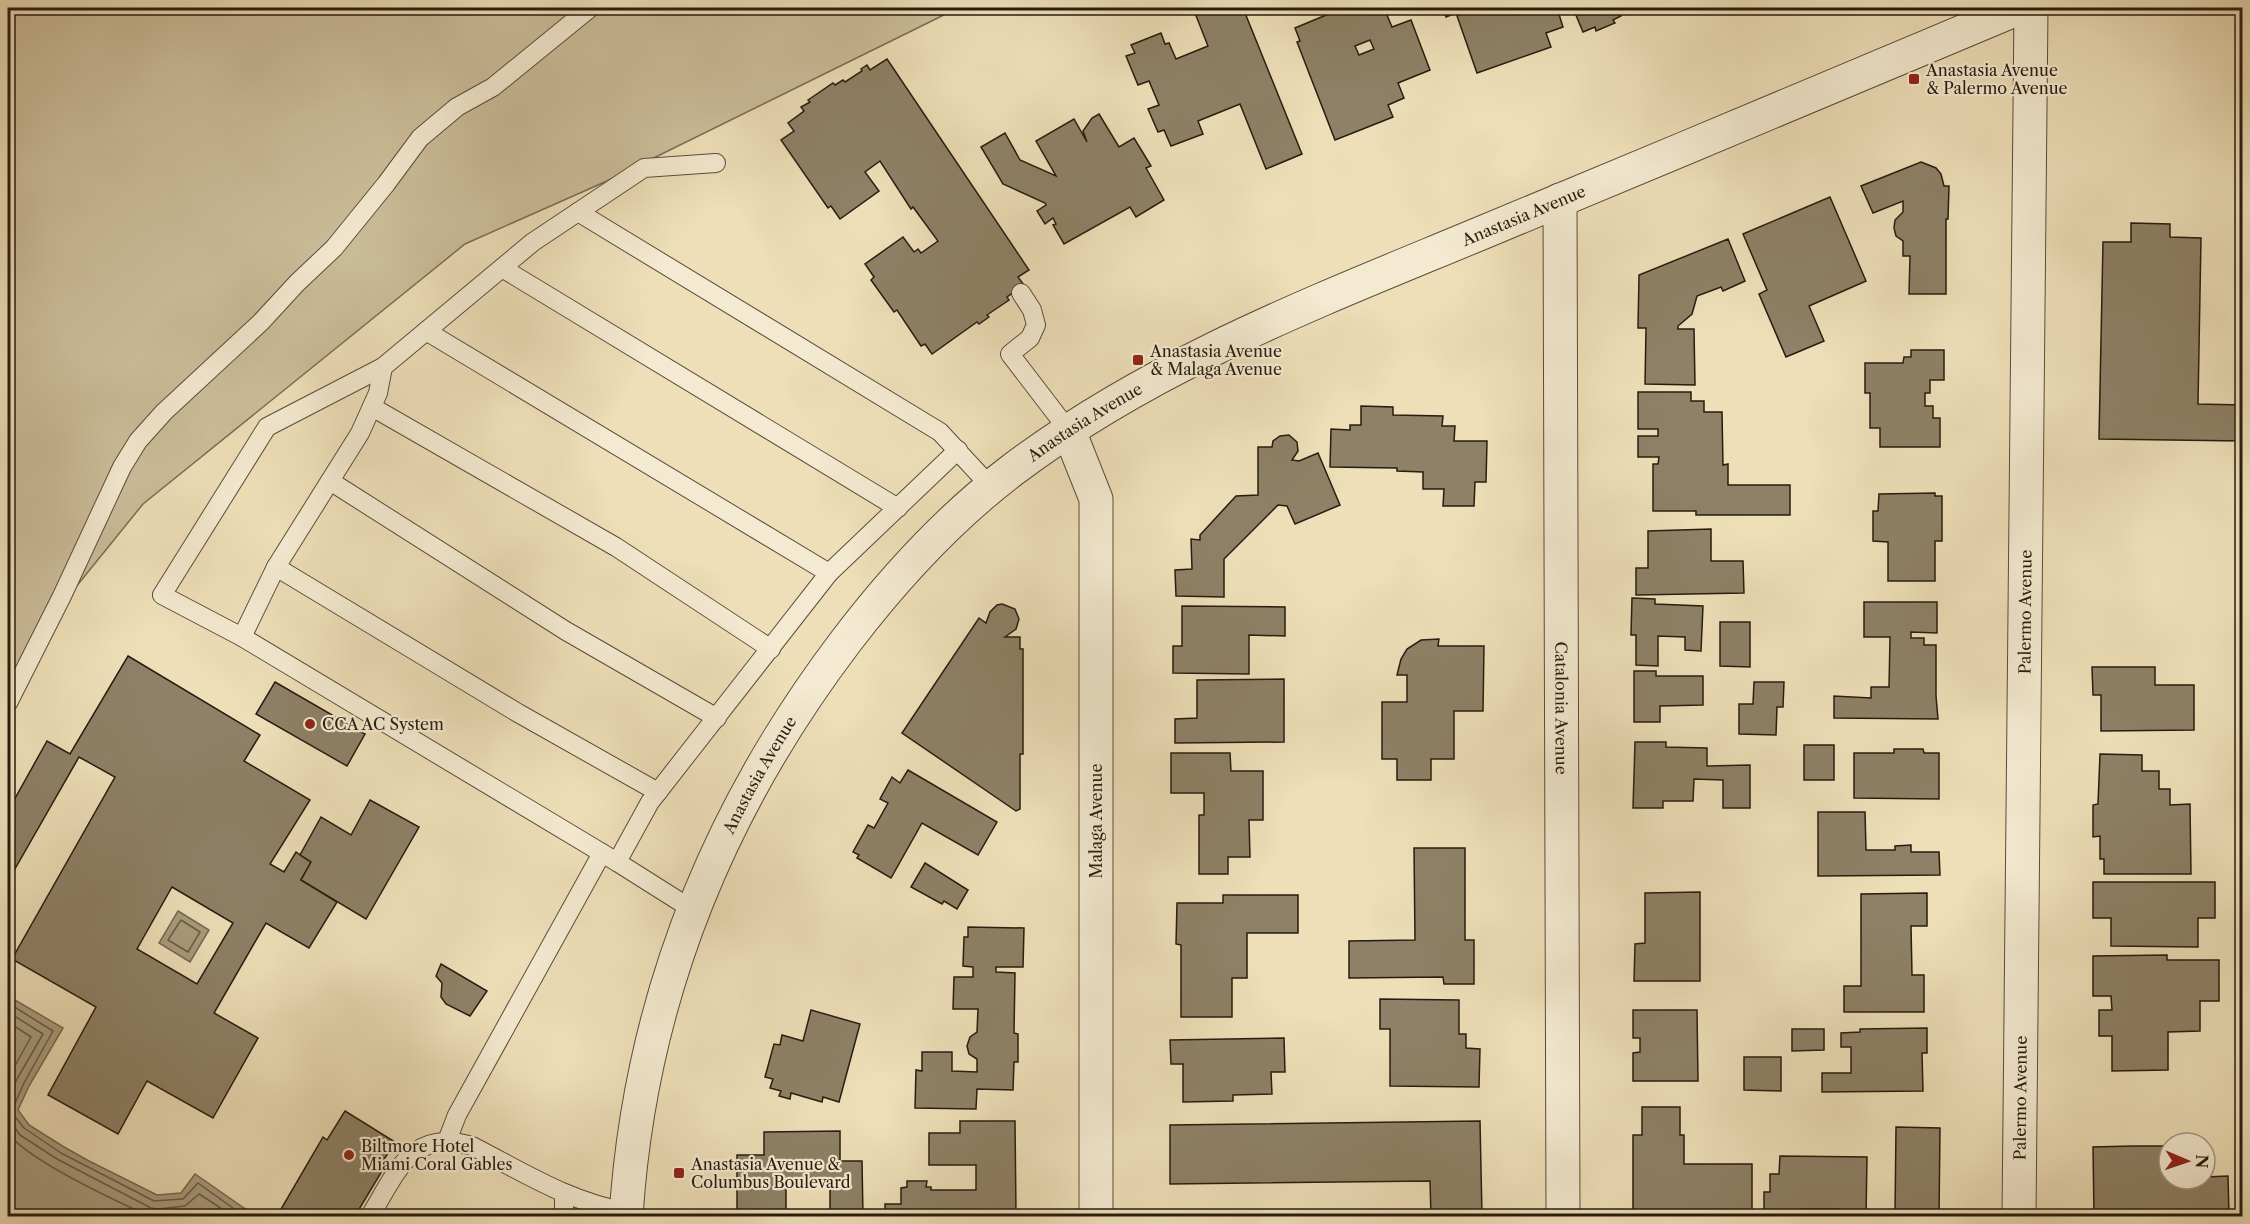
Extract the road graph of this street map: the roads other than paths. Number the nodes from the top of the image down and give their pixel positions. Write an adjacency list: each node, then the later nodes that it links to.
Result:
1 (590, 8): 21 (lane)
2 (2019, 8): 5 (street, Anastasia Avenue)
3 (2031, 8): 33 (street, Palermo Avenue)
4 (716, 163): 6 (lane)
5 (1560, 200): 12 (street, Anastasia Avenue); 32 (street, Catalonia Avenue)
6 (578, 212): 7 (lane); 13 (lane)
7 (502, 268): 9 (lane); 16 (lane)
8 (1021, 293): 12 (lane)
9 (426, 331): 10 (lane); 18 (lane)
10 (383, 367): 11 (lane); 19 (lane)
11 (372, 407): 14 (lane); 20 (lane)
12 (1069, 431): 15 (street, Anastasia Avenue); 31 (street, Malaga Avenue)
13 (958, 450): 15 (lane); 16 (lane)
14 (330, 482): 17 (lane); 22 (lane)
15 (991, 487): 25 (street, Anastasia Avenue)
16 (898, 508): 18 (lane)
17 (276, 567): 19 (lane); 23 (lane)
18 (829, 573): 20 (lane)
19 (242, 638): 24 (lane)
20 (771, 649): 22 (lane)
21 (8, 703)
22 (717, 718): 23 (lane)
23 (658, 792): 24 (lane)
24 (609, 858): 25 (lane); 26 (lane)
25 (693, 910): 28 (street, Anastasia Avenue)
26 (447, 1141): 27 (lane); 29 (lane)
27 (564, 1195): 28 (lane); 30 (lane)
28 (627, 1214)
29 (370, 1216)
30 (564, 1216)
31 (1096, 1216)
32 (1563, 1216)
33 (2019, 1216)

